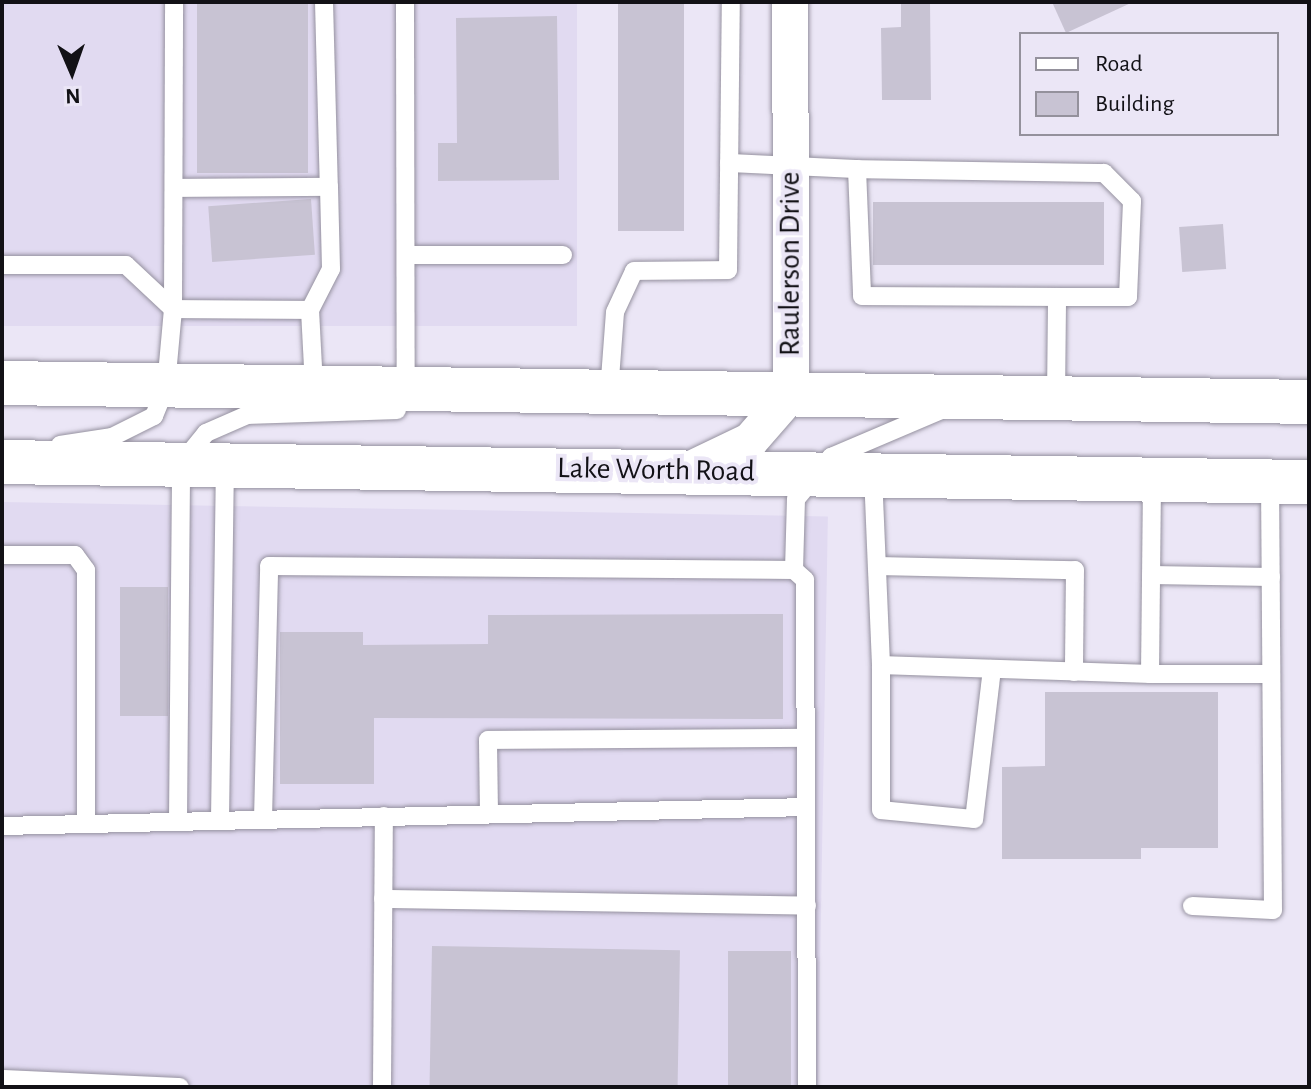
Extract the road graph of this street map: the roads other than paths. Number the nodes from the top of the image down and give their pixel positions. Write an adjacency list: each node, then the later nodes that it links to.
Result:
1 (174, 2): 10 (lane)
2 (324, 2): 9 (lane)
3 (405, 2): 11 (lane)
4 (731, 2): 6 (lane)
5 (790, 2): 7 (street, Raulerson Drive)
6 (729, 163): 7 (lane); 22 (lane)
7 (789, 168): 8 (lane); 23 (street, Raulerson Drive)
8 (857, 169): 14 (lane); 14 (lane)
9 (329, 187): 10 (lane); 16 (lane)
10 (174, 188): 15 (lane)
11 (406, 255): 12 (lane); 20 (lane)
12 (563, 255)
13 (2, 265): 15 (lane)
14 (1057, 297): 25 (lane)
15 (173, 309): 16 (lane); 18 (lane)
16 (310, 310): 19 (lane)
17 (2, 383): 18 (main road)
18 (166, 386): 19 (main road); 27 (lane)
19 (314, 387): 20 (main road)
20 (406, 389): 21 (main road)
21 (534, 390): 22 (main road); 29 (lane)
22 (609, 392): 23 (main road)
23 (791, 394): 24 (main road); 31 (street, Raulerson Drive)
24 (978, 397): 25 (main road); 32 (lane)
25 (1056, 398): 26 (main road)
26 (1309, 402)
27 (2, 451)
28 (2, 462): 29 (main road, Lake Worth Road)
29 (181, 464): 30 (main road, Lake Worth Road); 52 (lane)
30 (225, 465): 31 (main road, Lake Worth Road); 51 (lane)
31 (687, 471): 32 (main road, Lake Worth Road)
32 (817, 473): 33 (main road, Lake Worth Road); 38 (lane)
33 (873, 474): 34 (main road, Lake Worth Road); 37 (lane)
34 (1152, 479): 35 (main road, Lake Worth Road); 39 (lane)
35 (1290, 482): 40 (lane)
36 (2, 555): 53 (lane)
37 (877, 566): 41 (lane); 43 (lane)
38 (794, 570): 46 (lane); 50 (lane)
39 (1151, 575): 40 (lane); 44 (lane)
40 (1271, 577): 45 (lane)
41 (881, 665): 42 (lane); 42 (lane)
42 (992, 669): 43 (lane)
43 (1074, 672): 44 (lane)
44 (1150, 674): 45 (lane)
45 (1271, 674): 57 (lane)
46 (806, 738): 47 (lane); 48 (lane)
47 (806, 807): 48 (lane); 56 (lane)
48 (489, 814): 49 (lane)
49 (384, 816): 50 (lane); 55 (lane)
50 (263, 819): 51 (lane)
51 (220, 820): 52 (lane)
52 (178, 821): 53 (lane)
53 (86, 823): 54 (lane)
54 (2, 826)
55 (383, 899): 56 (lane); 60 (lane)
56 (807, 906): 61 (lane)
57 (1192, 906)
58 (2, 1079): 59 (lane)
59 (180, 1087)
60 (382, 1087)
61 (807, 1087)

